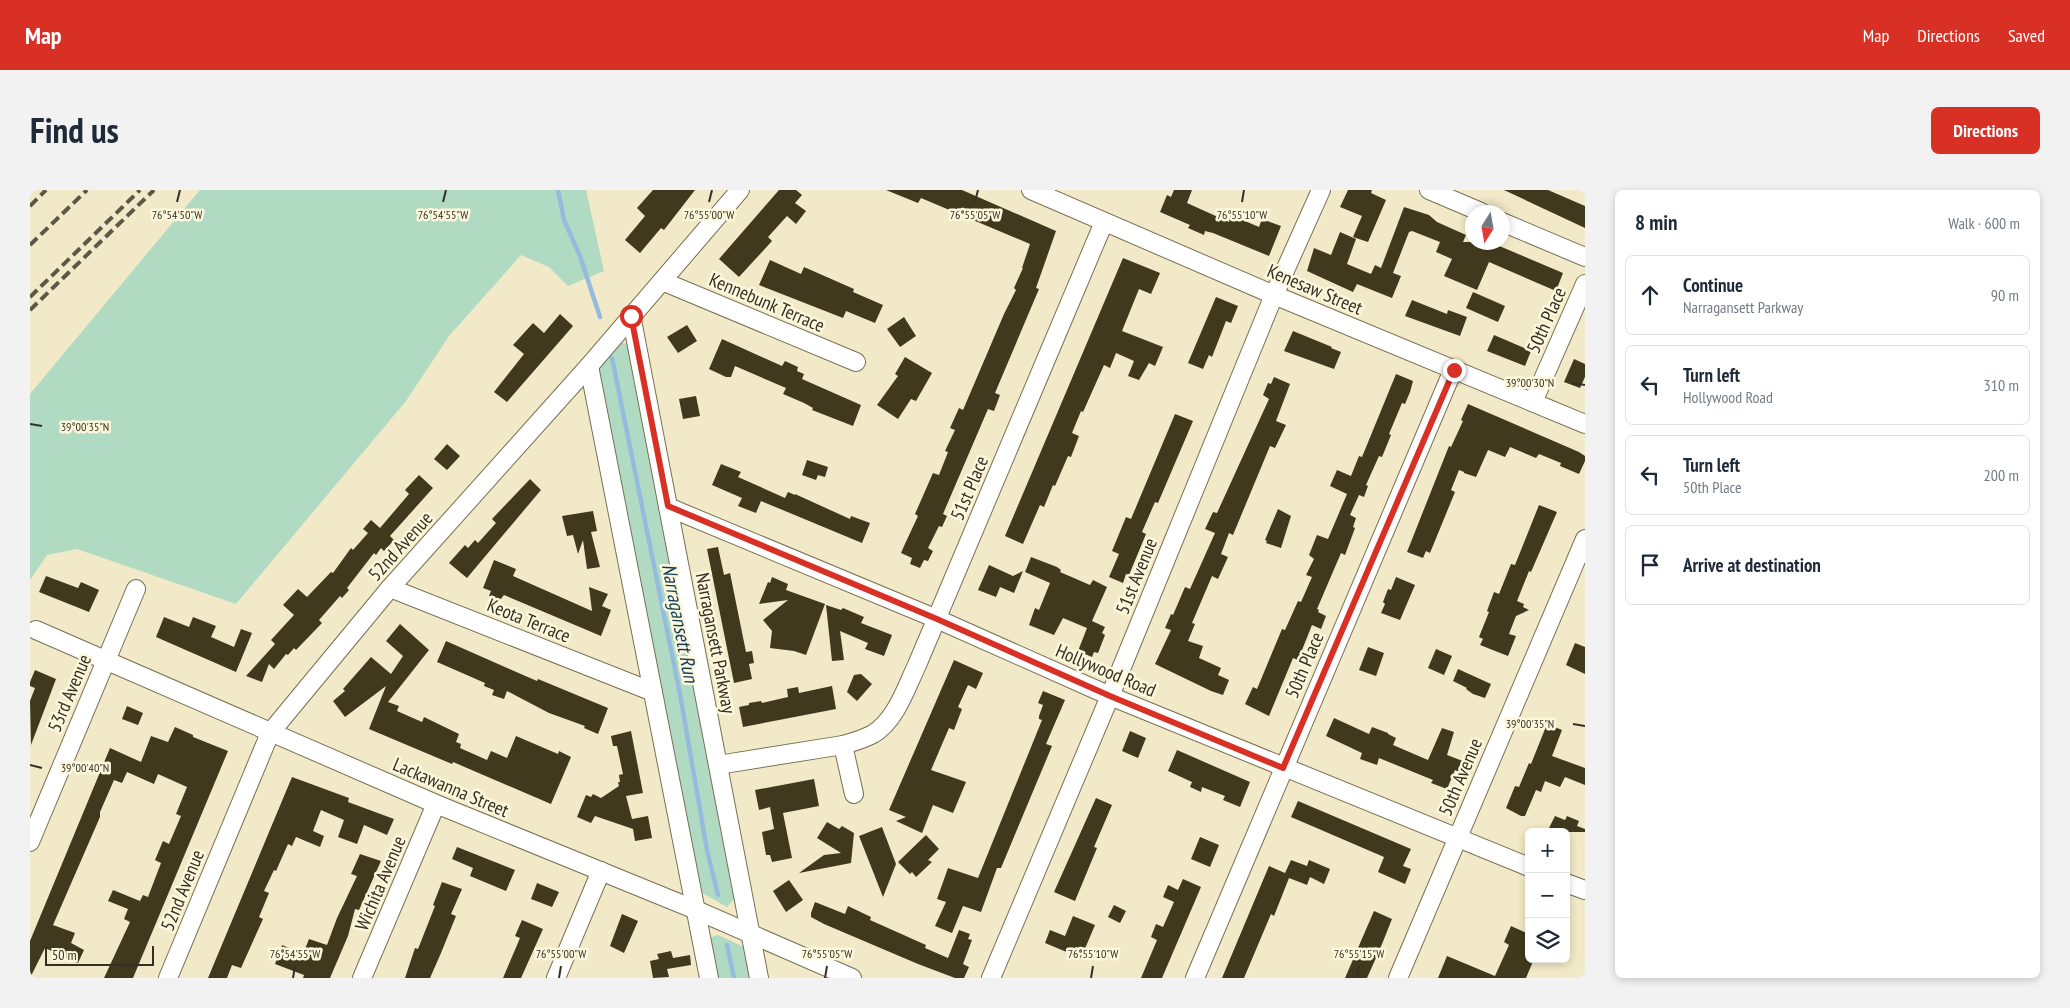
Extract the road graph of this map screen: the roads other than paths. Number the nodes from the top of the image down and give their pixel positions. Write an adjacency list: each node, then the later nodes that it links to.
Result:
1 (740, 190): 9 (street, 52nd Avenue)
2 (1030, 190): 6 (street, Kenesaw Street)
3 (1321, 190): 11 (street, 51st Avenue)
4 (1429, 190): 5 (street)
5 (1465, 205)
6 (1104, 222): 11 (street, Kenesaw Street); 22 (street, 51st Place)
7 (1510, 225): 8 (street)
8 (1585, 257)
9 (662, 281): 12 (street, 52nd Avenue); 13 (street, Kennebunk Terrace)
10 (1585, 284): 16 (street, 50th Place)
11 (1274, 295): 15 (street, Kenesaw Street); 26 (street, 51st Avenue)
12 (631, 316): 14 (street, 52nd Avenue); 18 (street, Narragansett Parkway)
13 (856, 362)
14 (589, 366): 20 (street, 52nd Avenue); 25 (street)
15 (1454, 370): 16 (street, Kenesaw Street); 30 (street, 50th Place)
16 (1533, 402): 17 (street, Kenesaw Street)
17 (1585, 424)
18 (668, 506): 22 (street, Hollywood Road); 29 (street, Narragansett Parkway)
19 (1585, 539): 33 (street, 50th Avenue)
20 (390, 588): 25 (street, Keota Terrace); 27 (street, 52nd Avenue)
21 (136, 589): 24 (street, 53rd Avenue)
22 (937, 619): 26 (street, Hollywood Road); 28 (street, 51st Place)
23 (36, 630): 24 (street, Lackawanna Street)
24 (106, 659): 27 (street, Lackawanna Street); 34 (street, 53rd Avenue)
25 (653, 692): 39 (street)
26 (1110, 696): 30 (street, Hollywood Road); 47 (street, 51st Avenue)
27 (270, 733): 32 (street, Lackawanna Street); 41 (street, 52nd Avenue)
28 (843, 745): 29 (street, 51st Place); 31 (street)
29 (718, 765): 40 (street, Narragansett Parkway)
30 (1283, 768): 33 (street, Hollywood Road); 48 (street, 50th Place)
31 (854, 794)
32 (436, 804): 36 (street, Lackawanna Street); 42 (street, Wichita Avenue)
33 (1457, 838): 35 (street, Hollywood Road); 49 (street, 50th Avenue)
34 (30, 842)
35 (1525, 865)
36 (601, 871): 39 (street, Lackawanna Street); 43 (street)
37 (1570, 884): 38 (street)
38 (1585, 890)
39 (696, 910): 40 (street, Lackawanna Street); 44 (street)
40 (751, 935): 45 (street, Narragansett Parkway); 46 (street, Lackawanna Street)
41 (168, 978)
42 (362, 978)
43 (556, 978)
44 (709, 978)
45 (759, 978)
46 (852, 978)
47 (991, 978)
48 (1195, 978)
49 (1398, 978)

